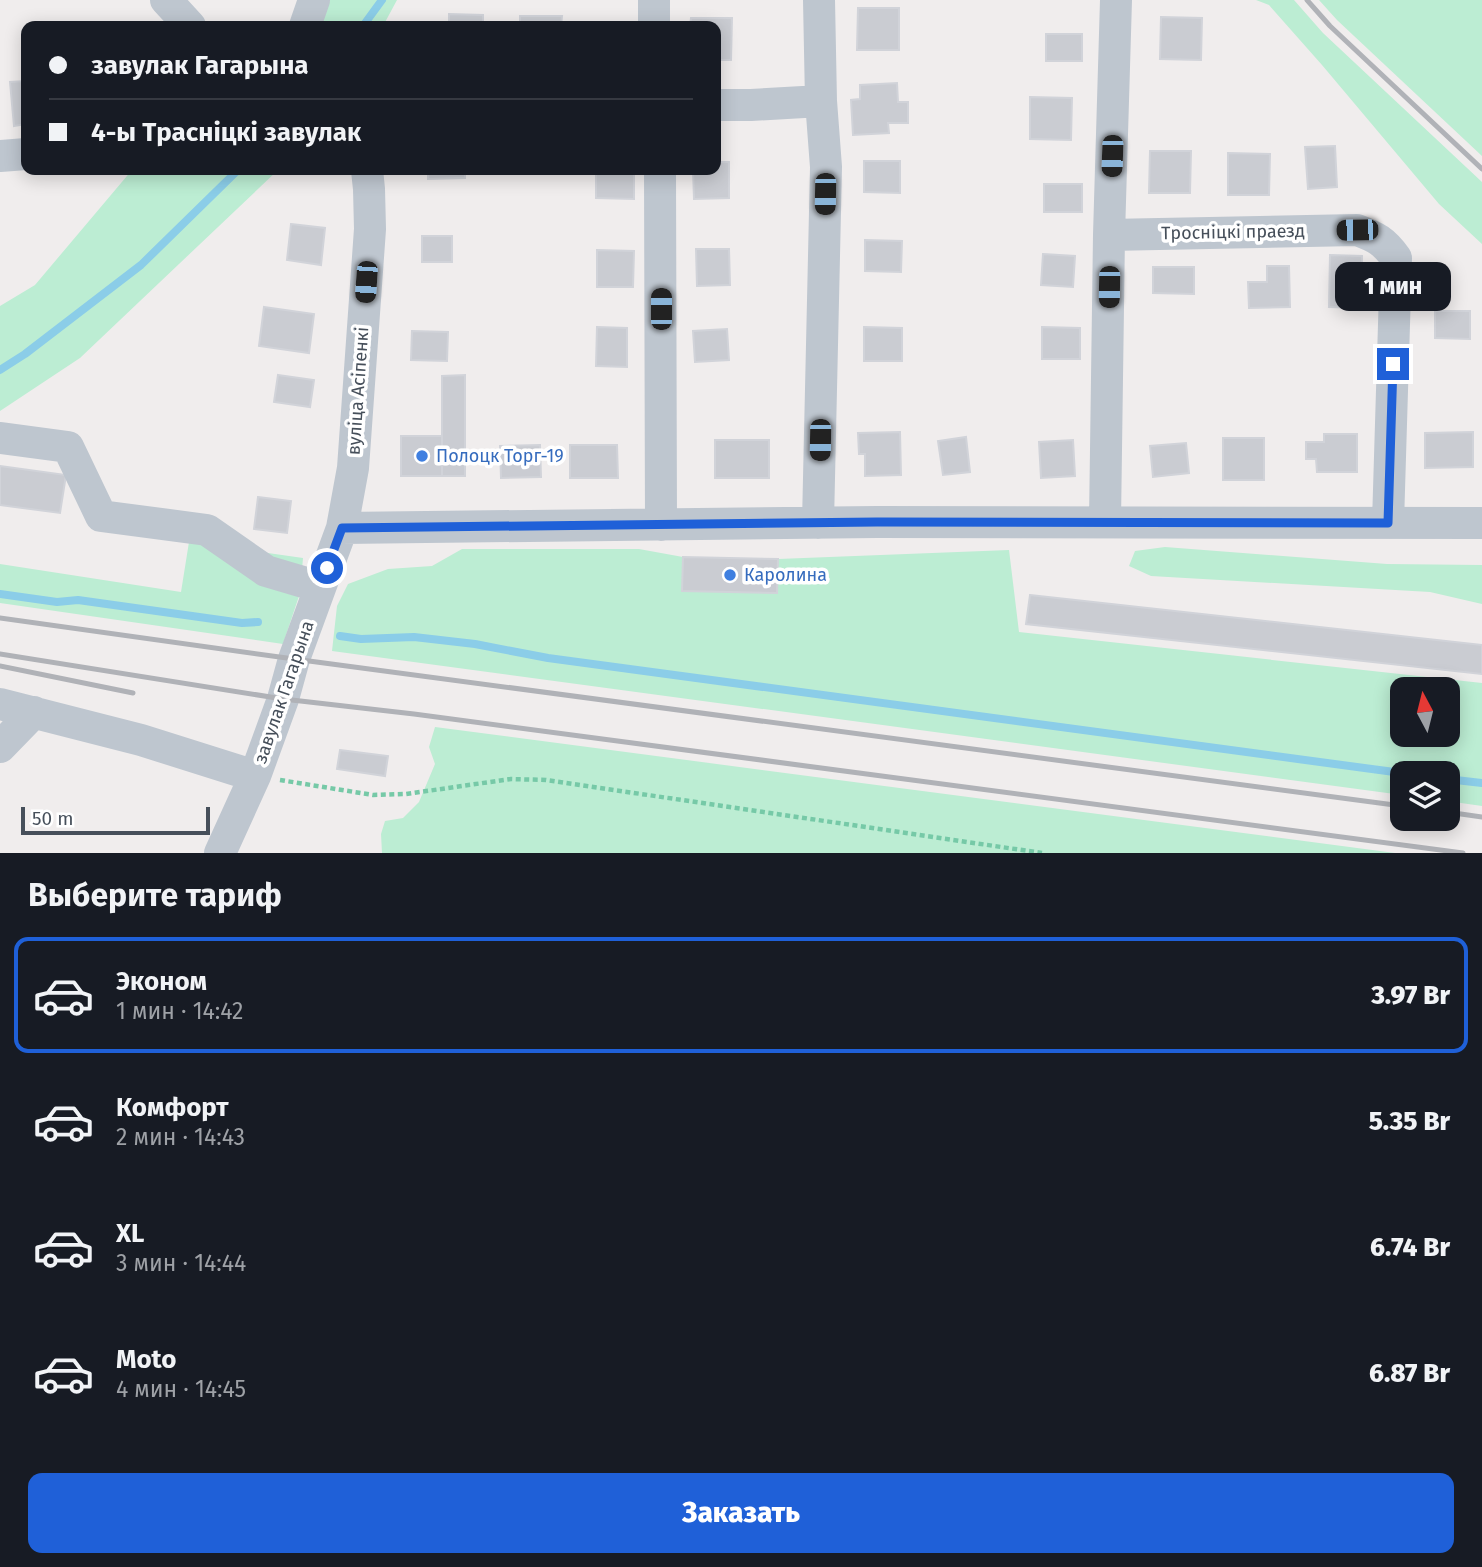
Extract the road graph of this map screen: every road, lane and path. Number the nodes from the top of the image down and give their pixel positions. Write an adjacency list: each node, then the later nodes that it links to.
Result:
1 (166, 0): 6 (street)
2 (314, 0): 7 (street)
3 (654, 0): 8 (street)
4 (819, 0): 9 (street)
5 (1116, 0): 15 (street)
6 (185, 21)
7 (307, 21)
8 (654, 21)
9 (821, 101): 10 (street); 18 (street)
10 (721, 106)
11 (21, 154): 12 (street)
12 (0, 156)
13 (367, 175): 22 (street, вуліца Асіпенкі)
14 (660, 175): 21 (street)
15 (1110, 234): 17 (street); 19 (street, Тросніцкі праезд)
16 (1, 438): 23 (street)
17 (1105, 522): 18 (street); 19 (street)
18 (818, 523): 21 (street)
19 (1388, 523): 20 (street)
20 (1482, 523)
21 (662, 525): 22 (street)
22 (342, 528): 23 (street, завулак Гагарына)
23 (320, 587): 27 (street, завулак Гагарына)
24 (0, 704): 25 (street)
25 (34, 712): 26 (street); 27 (street)
26 (0, 747)
27 (255, 776): 28 (street, завулак Гагарына); 29 (path)
28 (220, 853)
29 (1042, 853)

